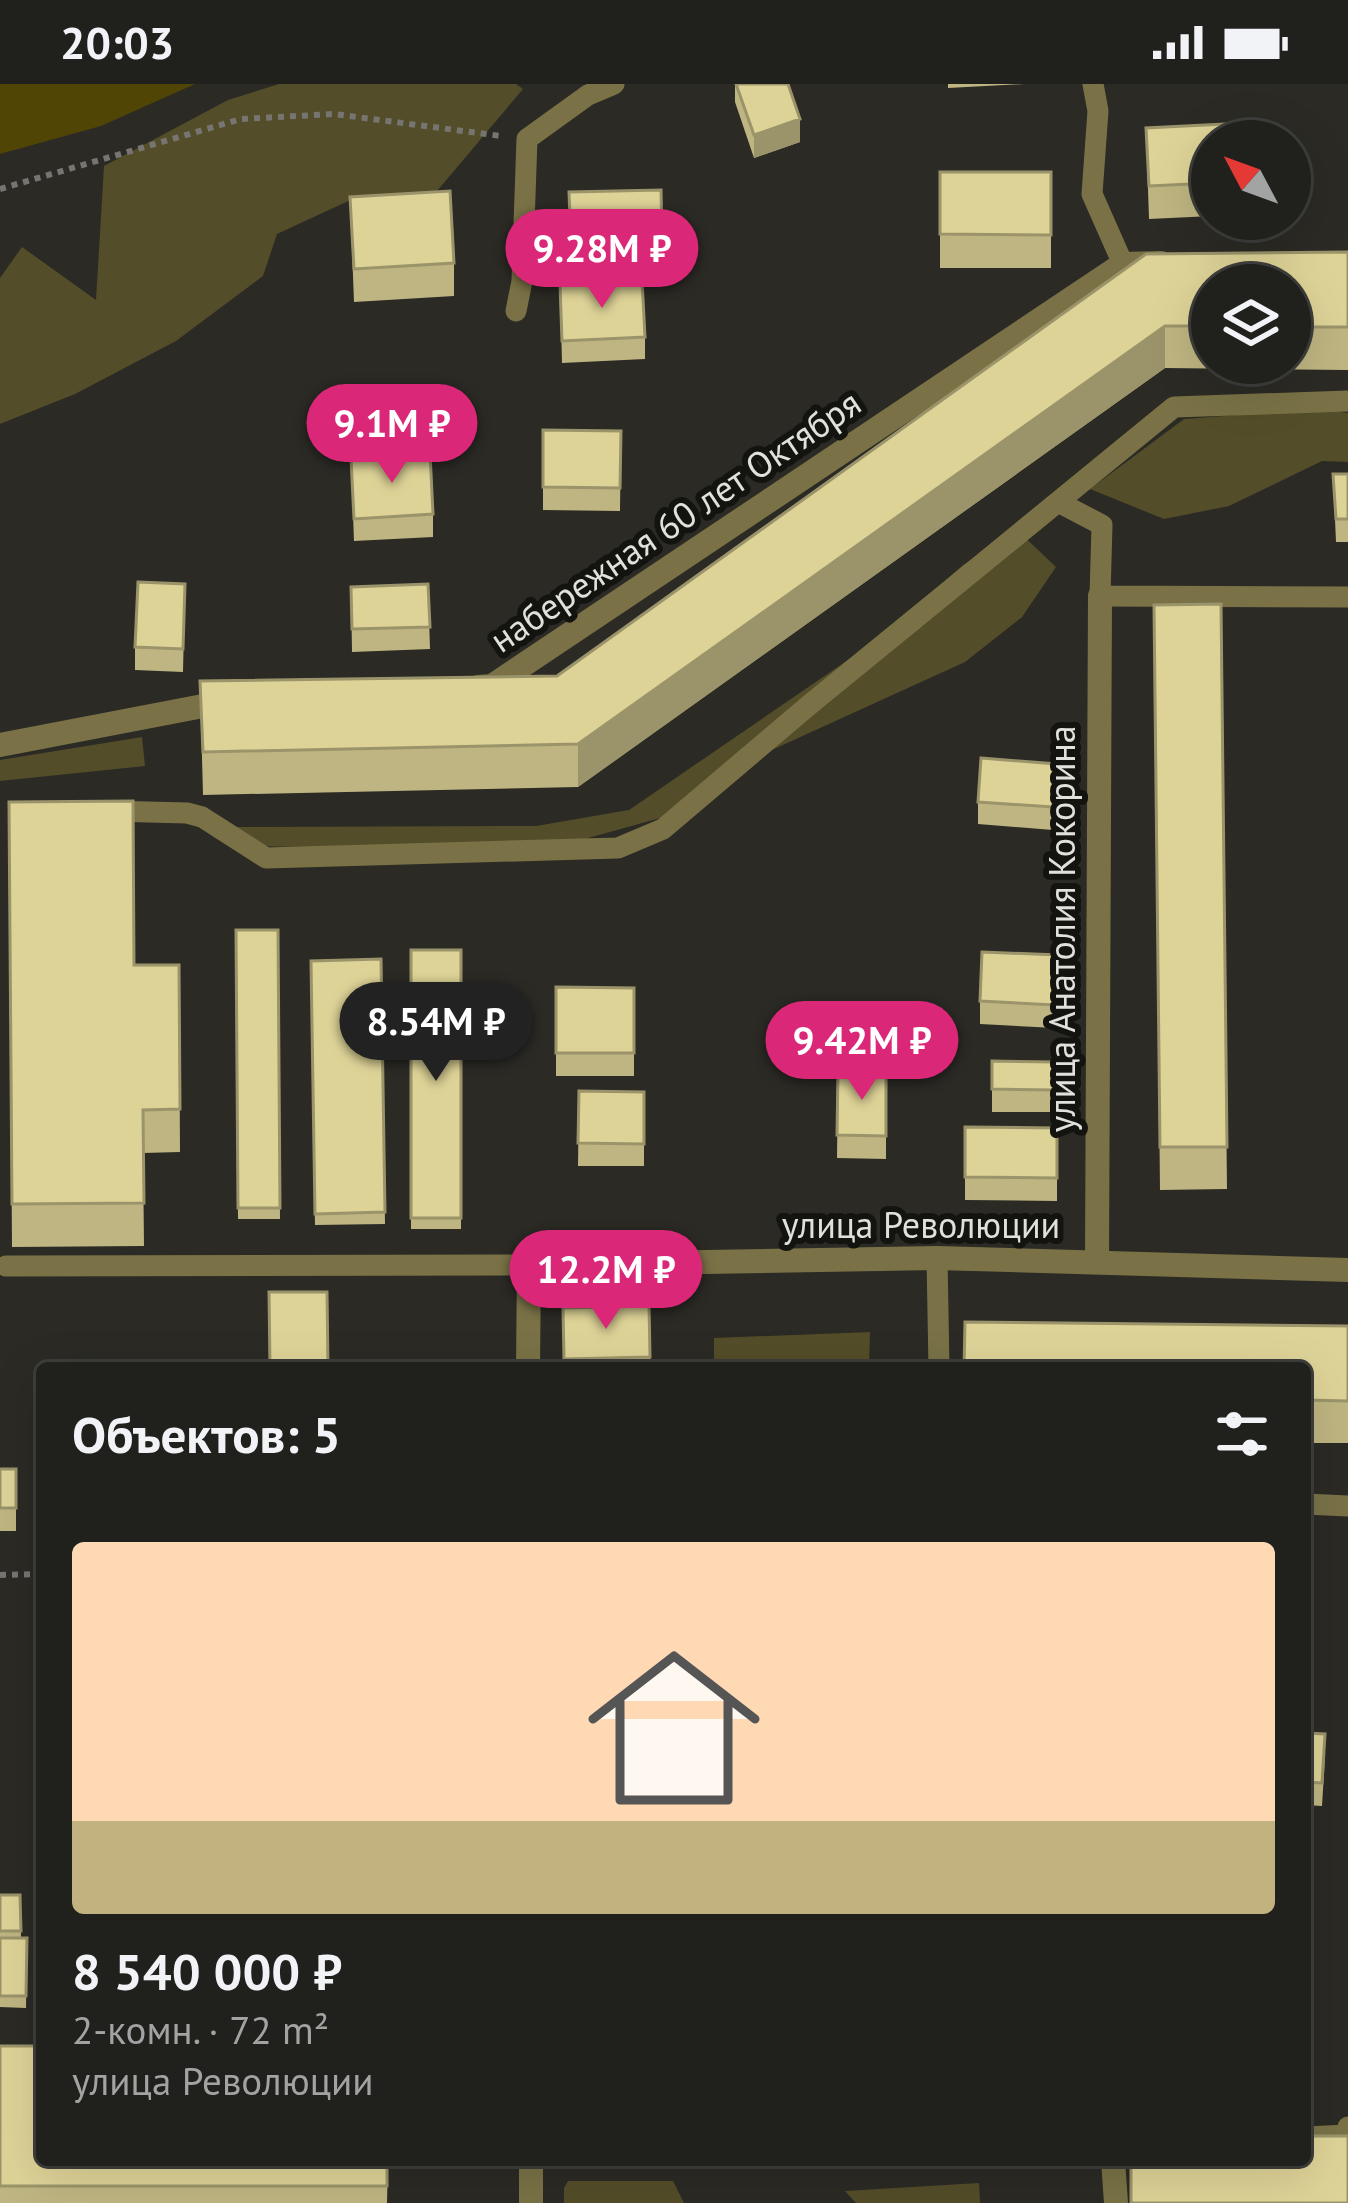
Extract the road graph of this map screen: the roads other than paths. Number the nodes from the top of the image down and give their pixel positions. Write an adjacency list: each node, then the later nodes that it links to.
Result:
1 (614, 84): 5 (lane)
2 (1094, 84): 4 (lane)
3 (1191, 263): 4 (street)
4 (1123, 264): 10 (street, набережная 60 лет Октября)
5 (516, 311)
6 (1348, 401): 7 (lane)
7 (1058, 502): 8 (lane); 13 (lane)
8 (1100, 596): 9 (lane); 15 (street, улица Анатолия Кокорина)
9 (1348, 597)
10 (448, 689)
11 (248, 703): 12 (street)
12 (0, 745)
13 (95, 811)
14 (938, 1258): 15 (street, улица Революции); 16 (street, улица Революции); 20 (lane)
15 (1097, 1262): 18 (street, улица Революции)
16 (529, 1264): 17 (lane, улица Революции); 19 (street)
17 (6, 1266)
18 (1348, 1270)
19 (528, 1362)
20 (939, 1362)
21 (1311, 1504): 22 (lane)
22 (1348, 1506)
23 (1348, 2127): 24 (lane)
24 (1311, 2137)
25 (531, 2166): 27 (street)
26 (1113, 2166): 28 (street)
27 (531, 2203)
28 (1116, 2203)

